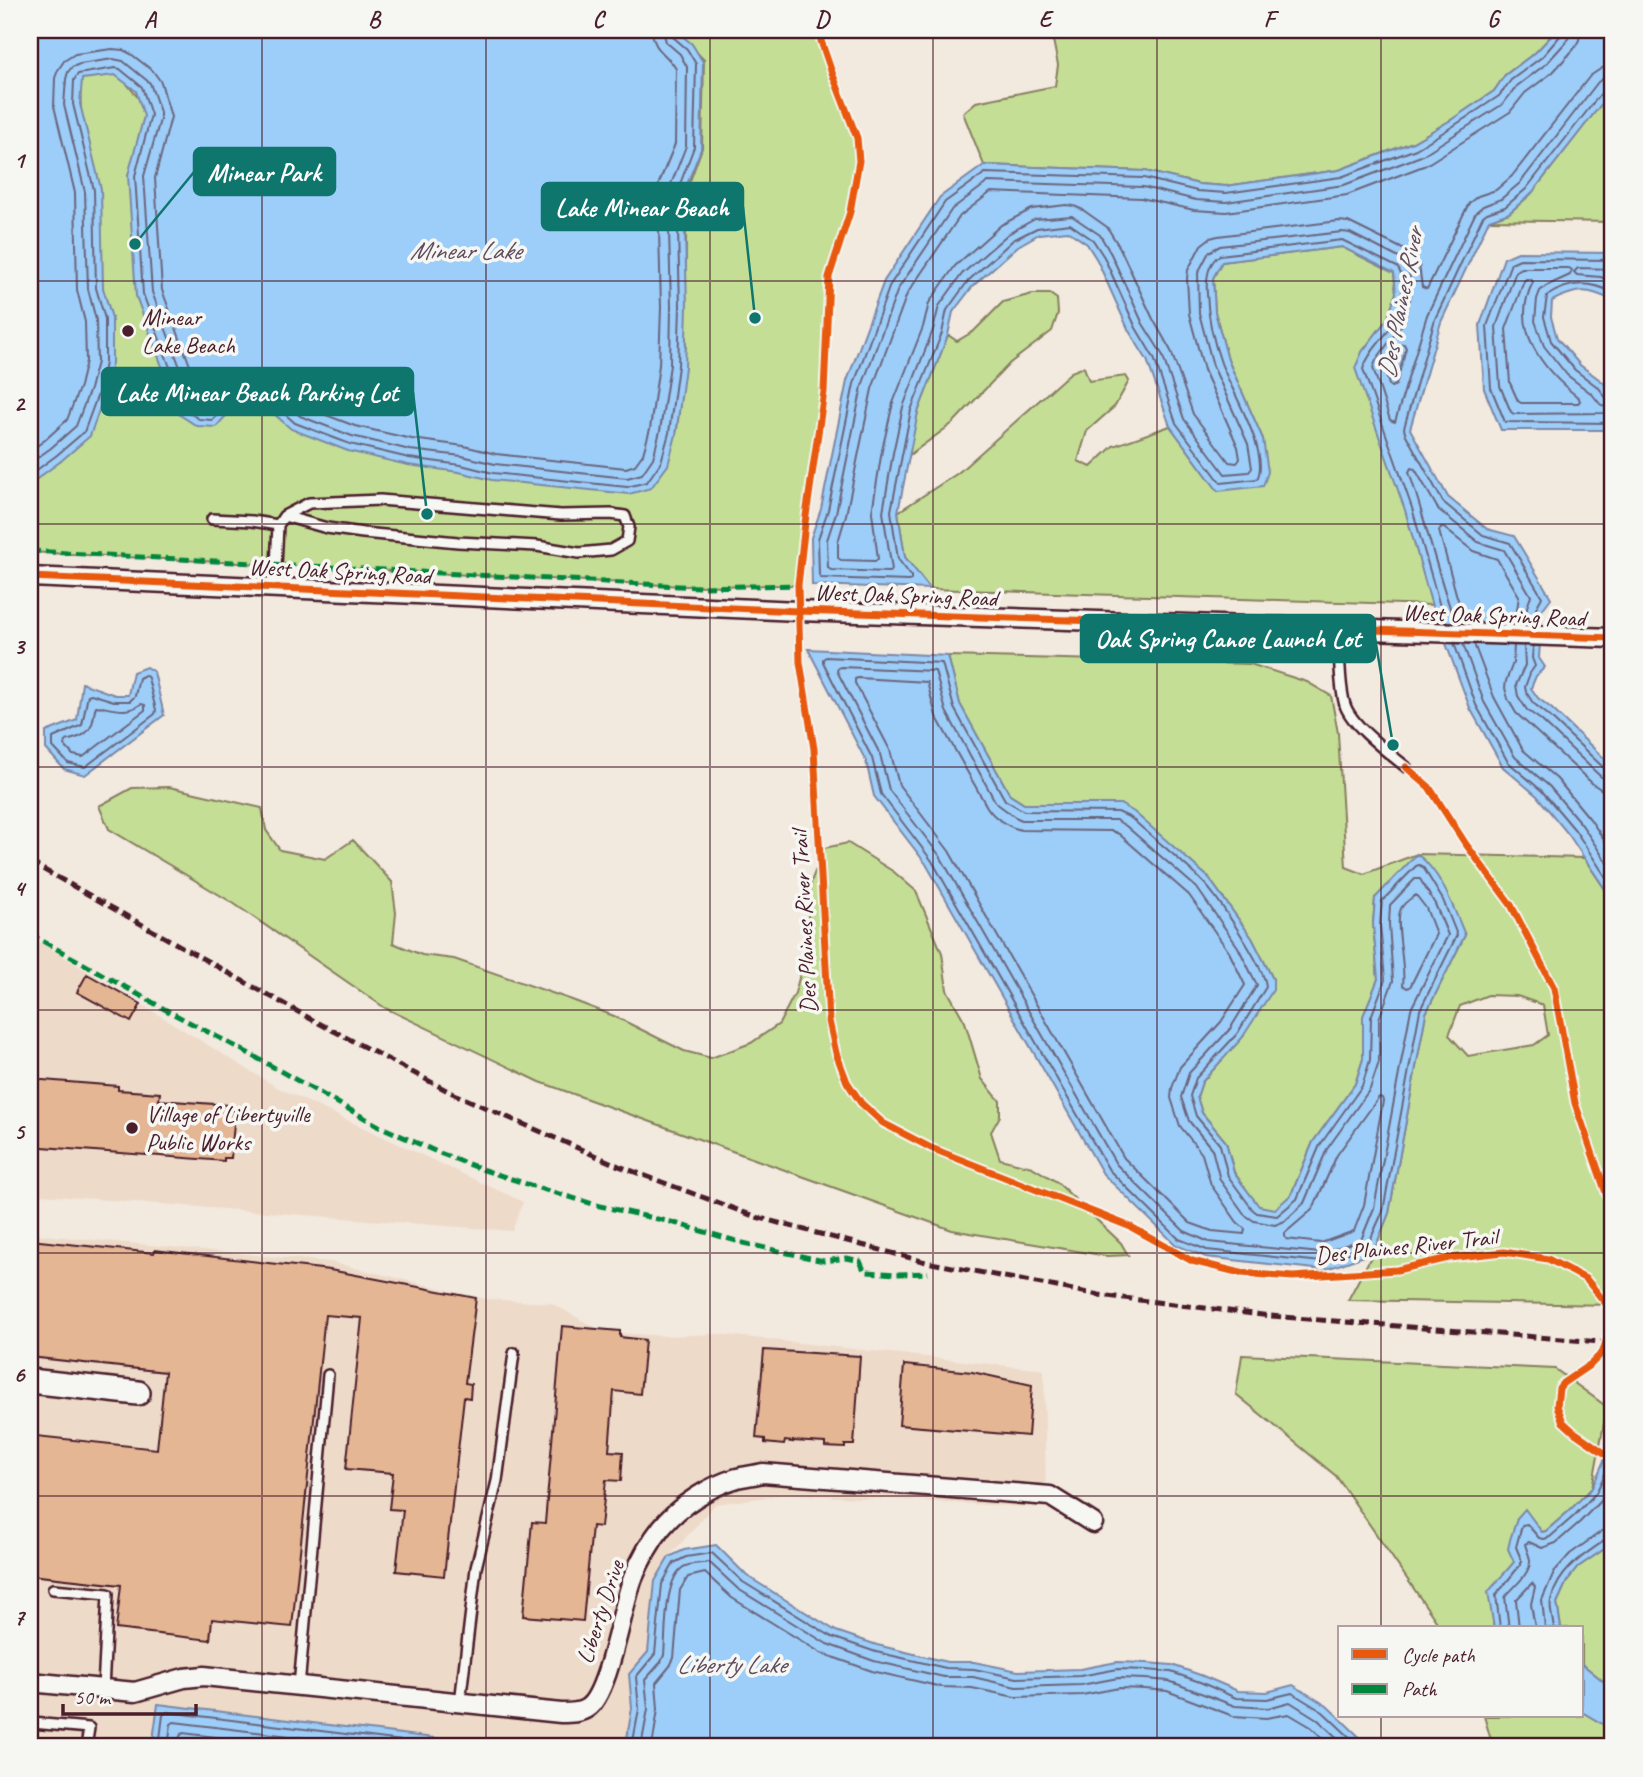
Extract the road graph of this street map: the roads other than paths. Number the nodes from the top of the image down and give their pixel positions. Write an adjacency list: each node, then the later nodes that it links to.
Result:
1 (284, 516): 1 (lane); 3 (lane)
2 (212, 519): 3 (lane)
3 (278, 525): 5 (lane)
4 (30, 577): 5 (street, West Oak Spring Road)
5 (275, 587): 6 (street, West Oak Spring Road)
6 (1339, 629): 7 (street, West Oak Spring Road); 8 (lane)
7 (1613, 638)
8 (1406, 767)
9 (514, 1353): 18 (lane)
10 (328, 1374): 16 (lane)
11 (30, 1381): 12 (street)
12 (138, 1393)
13 (1093, 1523): 18 (street, Liberty Drive)
14 (53, 1589): 17 (lane)
15 (30, 1682): 17 (street, Liberty Drive)
16 (299, 1686): 17 (street, Liberty Drive); 18 (street, Liberty Drive)
17 (103, 1689)
18 (460, 1703)
19 (30, 1739): 20 (lane)
20 (86, 1747)

